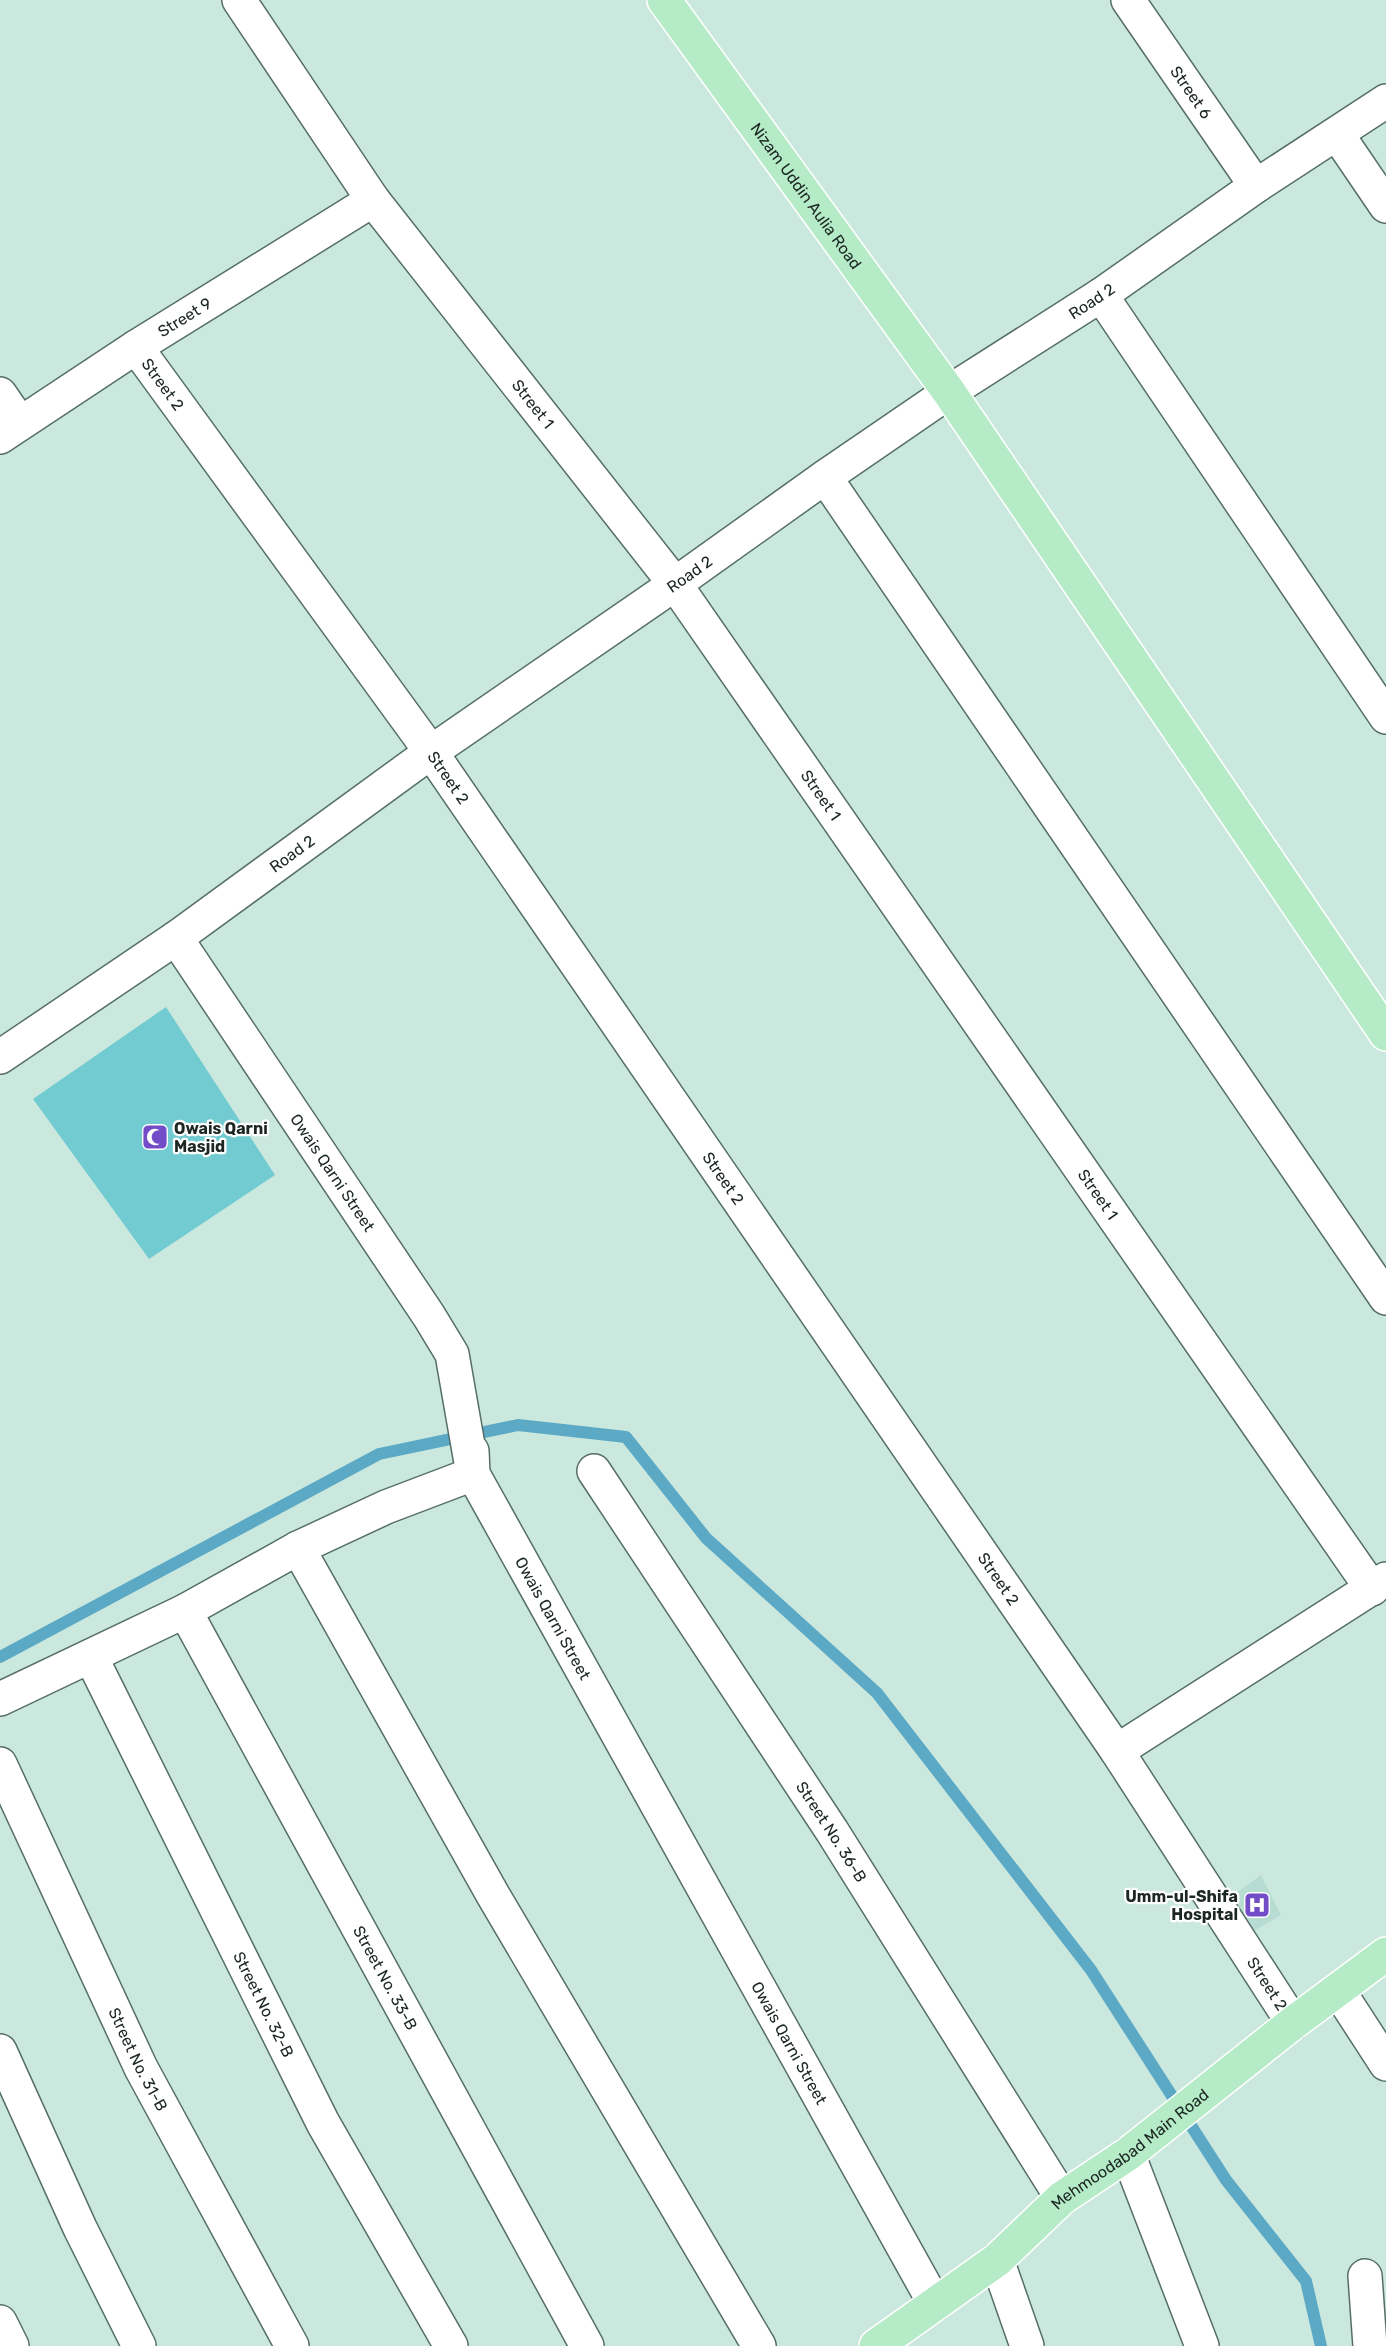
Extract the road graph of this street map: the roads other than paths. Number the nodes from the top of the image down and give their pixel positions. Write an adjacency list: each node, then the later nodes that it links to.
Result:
1 (239, 0): 7 (street, Street 1)
2 (664, 0): 11 (main road, Nizam Uddin Aulia Road)
3 (1128, 0): 6 (street, Street 6)
4 (1386, 101): 5 (street, Road 2)
5 (1337, 134): 6 (street, Road 2); 8 (street)
6 (1256, 186): 9 (street, Road 2)
7 (374, 200): 10 (street, Street 9); 15 (street, Street 1)
8 (1386, 206)
9 (1101, 295): 11 (street, Road 2); 16 (street)
10 (136, 347): 13 (street, Street 9); 17 (street, Street 2)
11 (949, 392): 14 (street, Road 2); 19 (main road, Nizam Uddin Aulia Road)
12 (0, 394): 13 (street)
13 (10, 430)
14 (825, 477): 15 (street, Road 2); 21 (street)
15 (675, 584): 17 (street, Road 2); 25 (street, Street 1)
16 (1386, 717)
17 (431, 752): 18 (street, Road 2); 29 (street, Street 2)
18 (176, 938): 20 (street, Road 2); 22 (street, Owais Qarni Street)
19 (1386, 1034)
20 (0, 1057)
21 (1386, 1298)
22 (472, 1459): 24 (street); 39 (street, Owais Qarni Street)
23 (594, 1471): 37 (street, Street No. 36-B)
24 (298, 1548): 26 (street); 47 (street)
25 (1379, 1584): 29 (street)
26 (185, 1611): 27 (street); 46 (street, Street No. 33-B)
27 (91, 1657): 28 (street); 45 (street, Street No. 32-B)
28 (0, 1699)
29 (1117, 1751): 33 (street, Street 2)
30 (0, 1764): 44 (street, Street No. 31-B)
31 (1386, 1954): 32 (main road, Mehmoodabad Main Road)
32 (1338, 1990): 33 (main road, Mehmoodabad Main Road); 35 (street)
33 (1293, 2023): 36 (main road, Mehmoodabad Main Road)
34 (0, 2051): 43 (street)
35 (1386, 2064)
36 (1136, 2146): 37 (main road, Mehmoodabad Main Road); 50 (street)
37 (1062, 2198): 38 (main road, Mehmoodabad Main Road)
38 (997, 2260): 39 (main road, Mehmoodabad Main Road); 49 (street)
39 (934, 2304): 48 (main road, Mehmoodabad Main Road)
40 (1386, 2306): 51 (street)
41 (0, 2322): 42 (street)
42 (12, 2346)
43 (139, 2346)
44 (292, 2346)
45 (451, 2346)
46 (587, 2346)
47 (759, 2346)
48 (876, 2346)
49 (1027, 2346)
50 (1202, 2346)
51 (1370, 2346)

